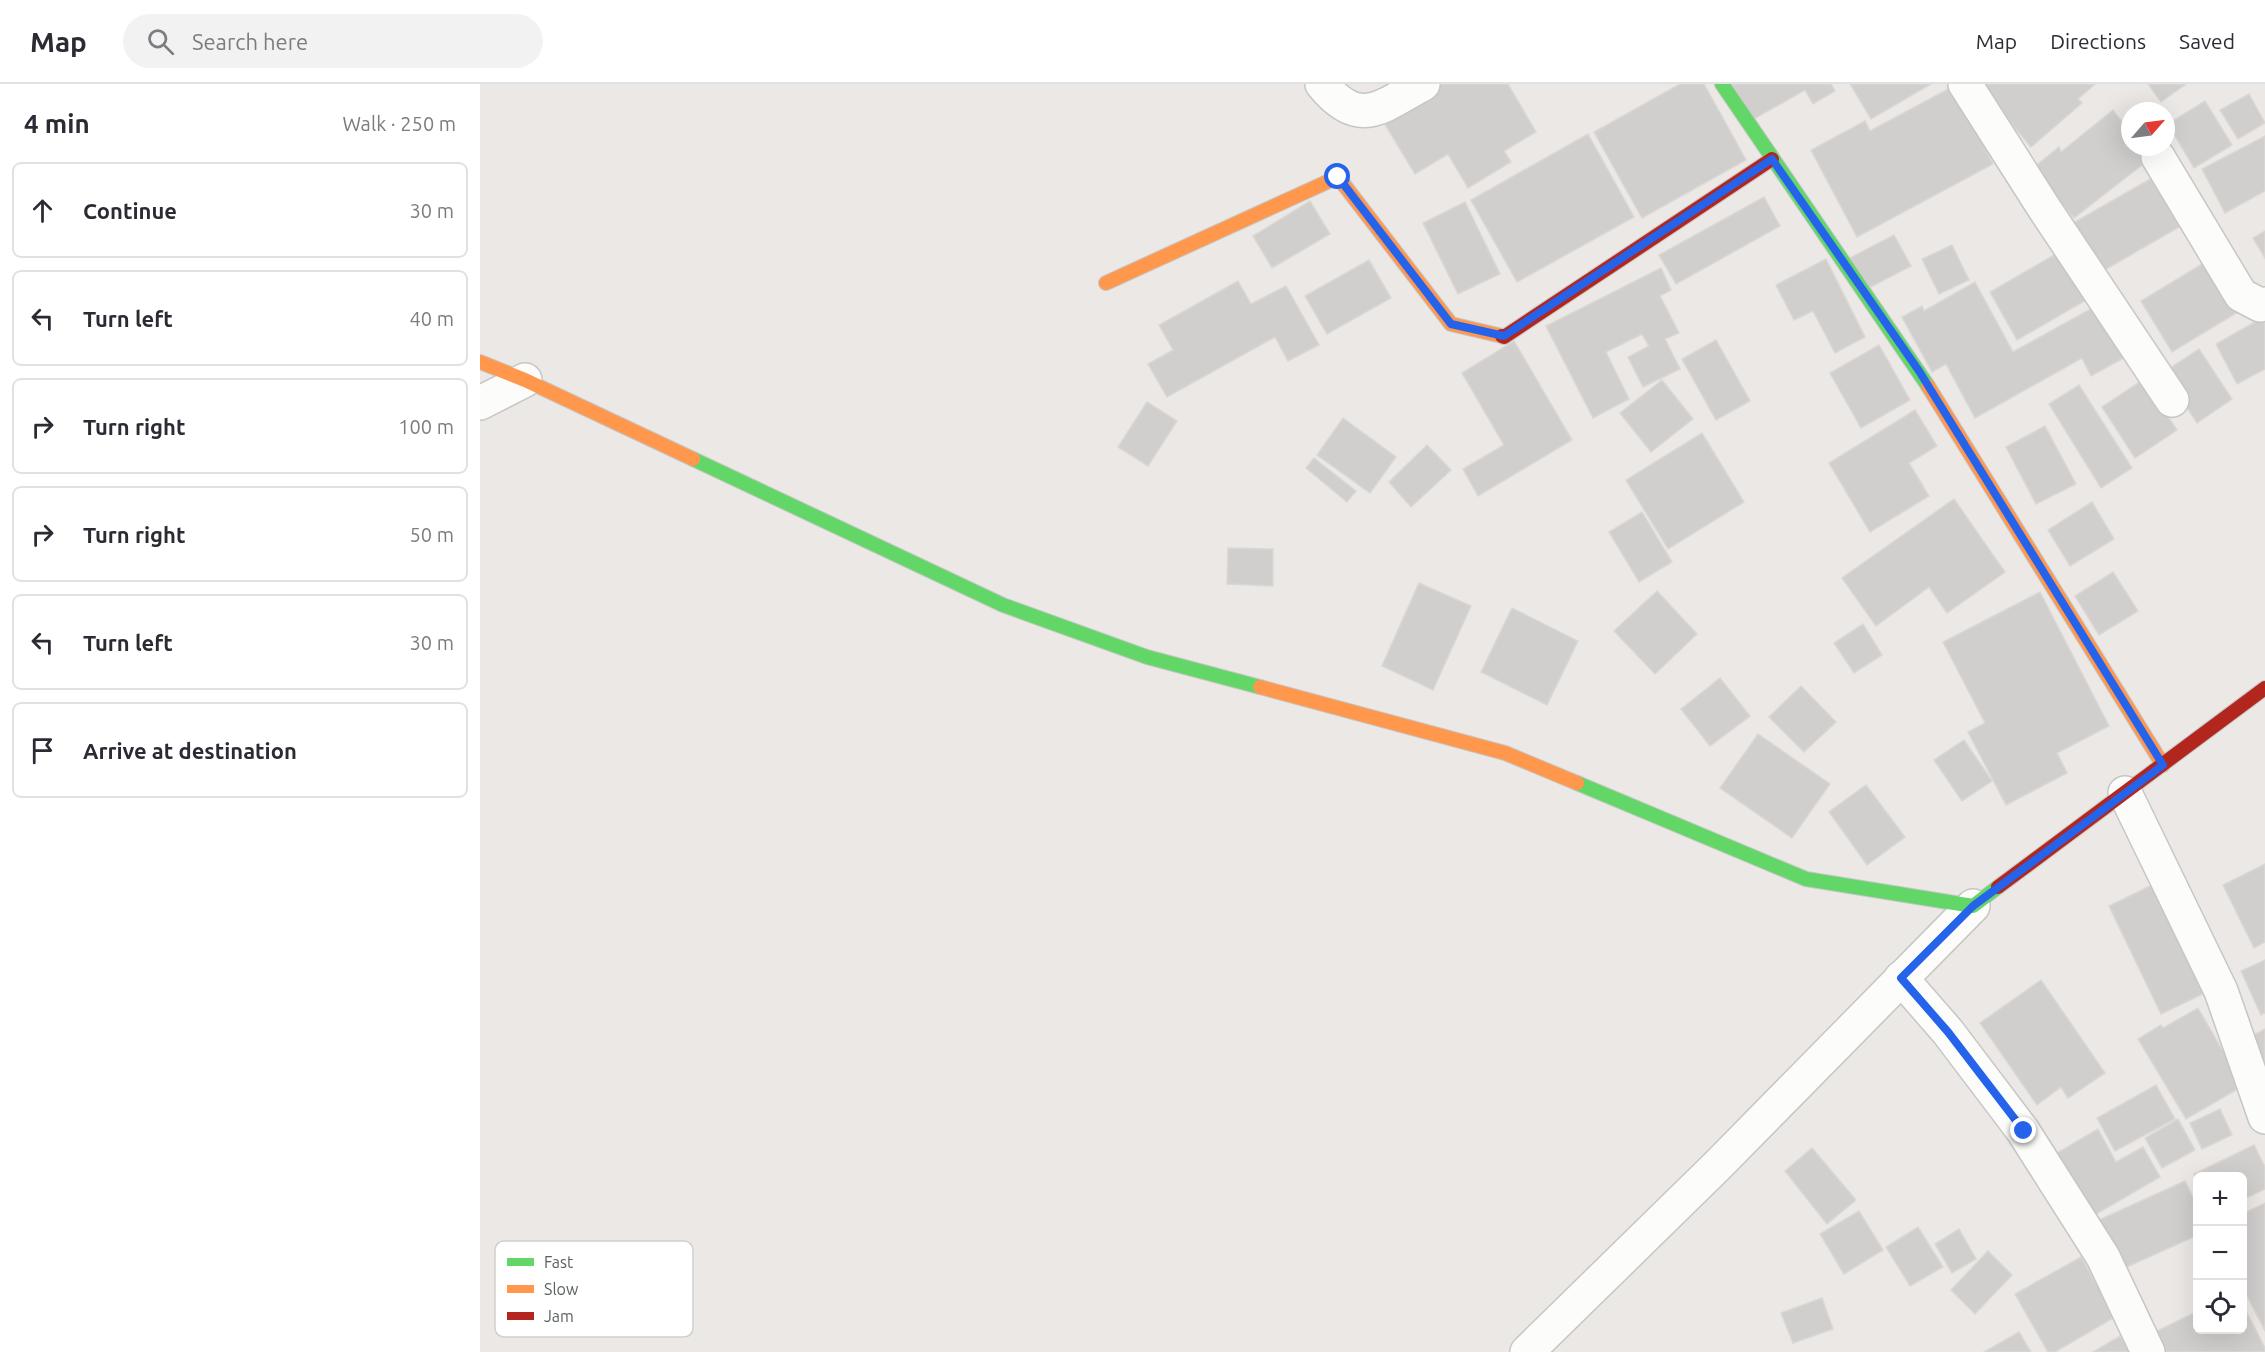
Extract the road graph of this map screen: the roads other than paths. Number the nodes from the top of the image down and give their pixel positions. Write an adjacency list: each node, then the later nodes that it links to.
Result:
1 (1322, 84): 2 (street)
2 (1423, 84)
3 (1722, 84): 6 (street)
4 (1965, 84): 11 (street)
5 (2158, 157): 8 (street)
6 (1772, 159): 7 (street); 14 (street)
7 (1106, 283)
8 (2265, 304)
9 (480, 362): 10 (street)
10 (525, 380): 12 (street); 16 (street)
11 (2172, 400)
12 (480, 402)
13 (2264, 693): 14 (street)
14 (2163, 765): 15 (street)
15 (2125, 793): 16 (street); 18 (street)
16 (1973, 906): 17 (street)
17 (1901, 978): 19 (street); 20 (street)
18 (2265, 1117)
19 (1527, 1352)
20 (2148, 1352)

